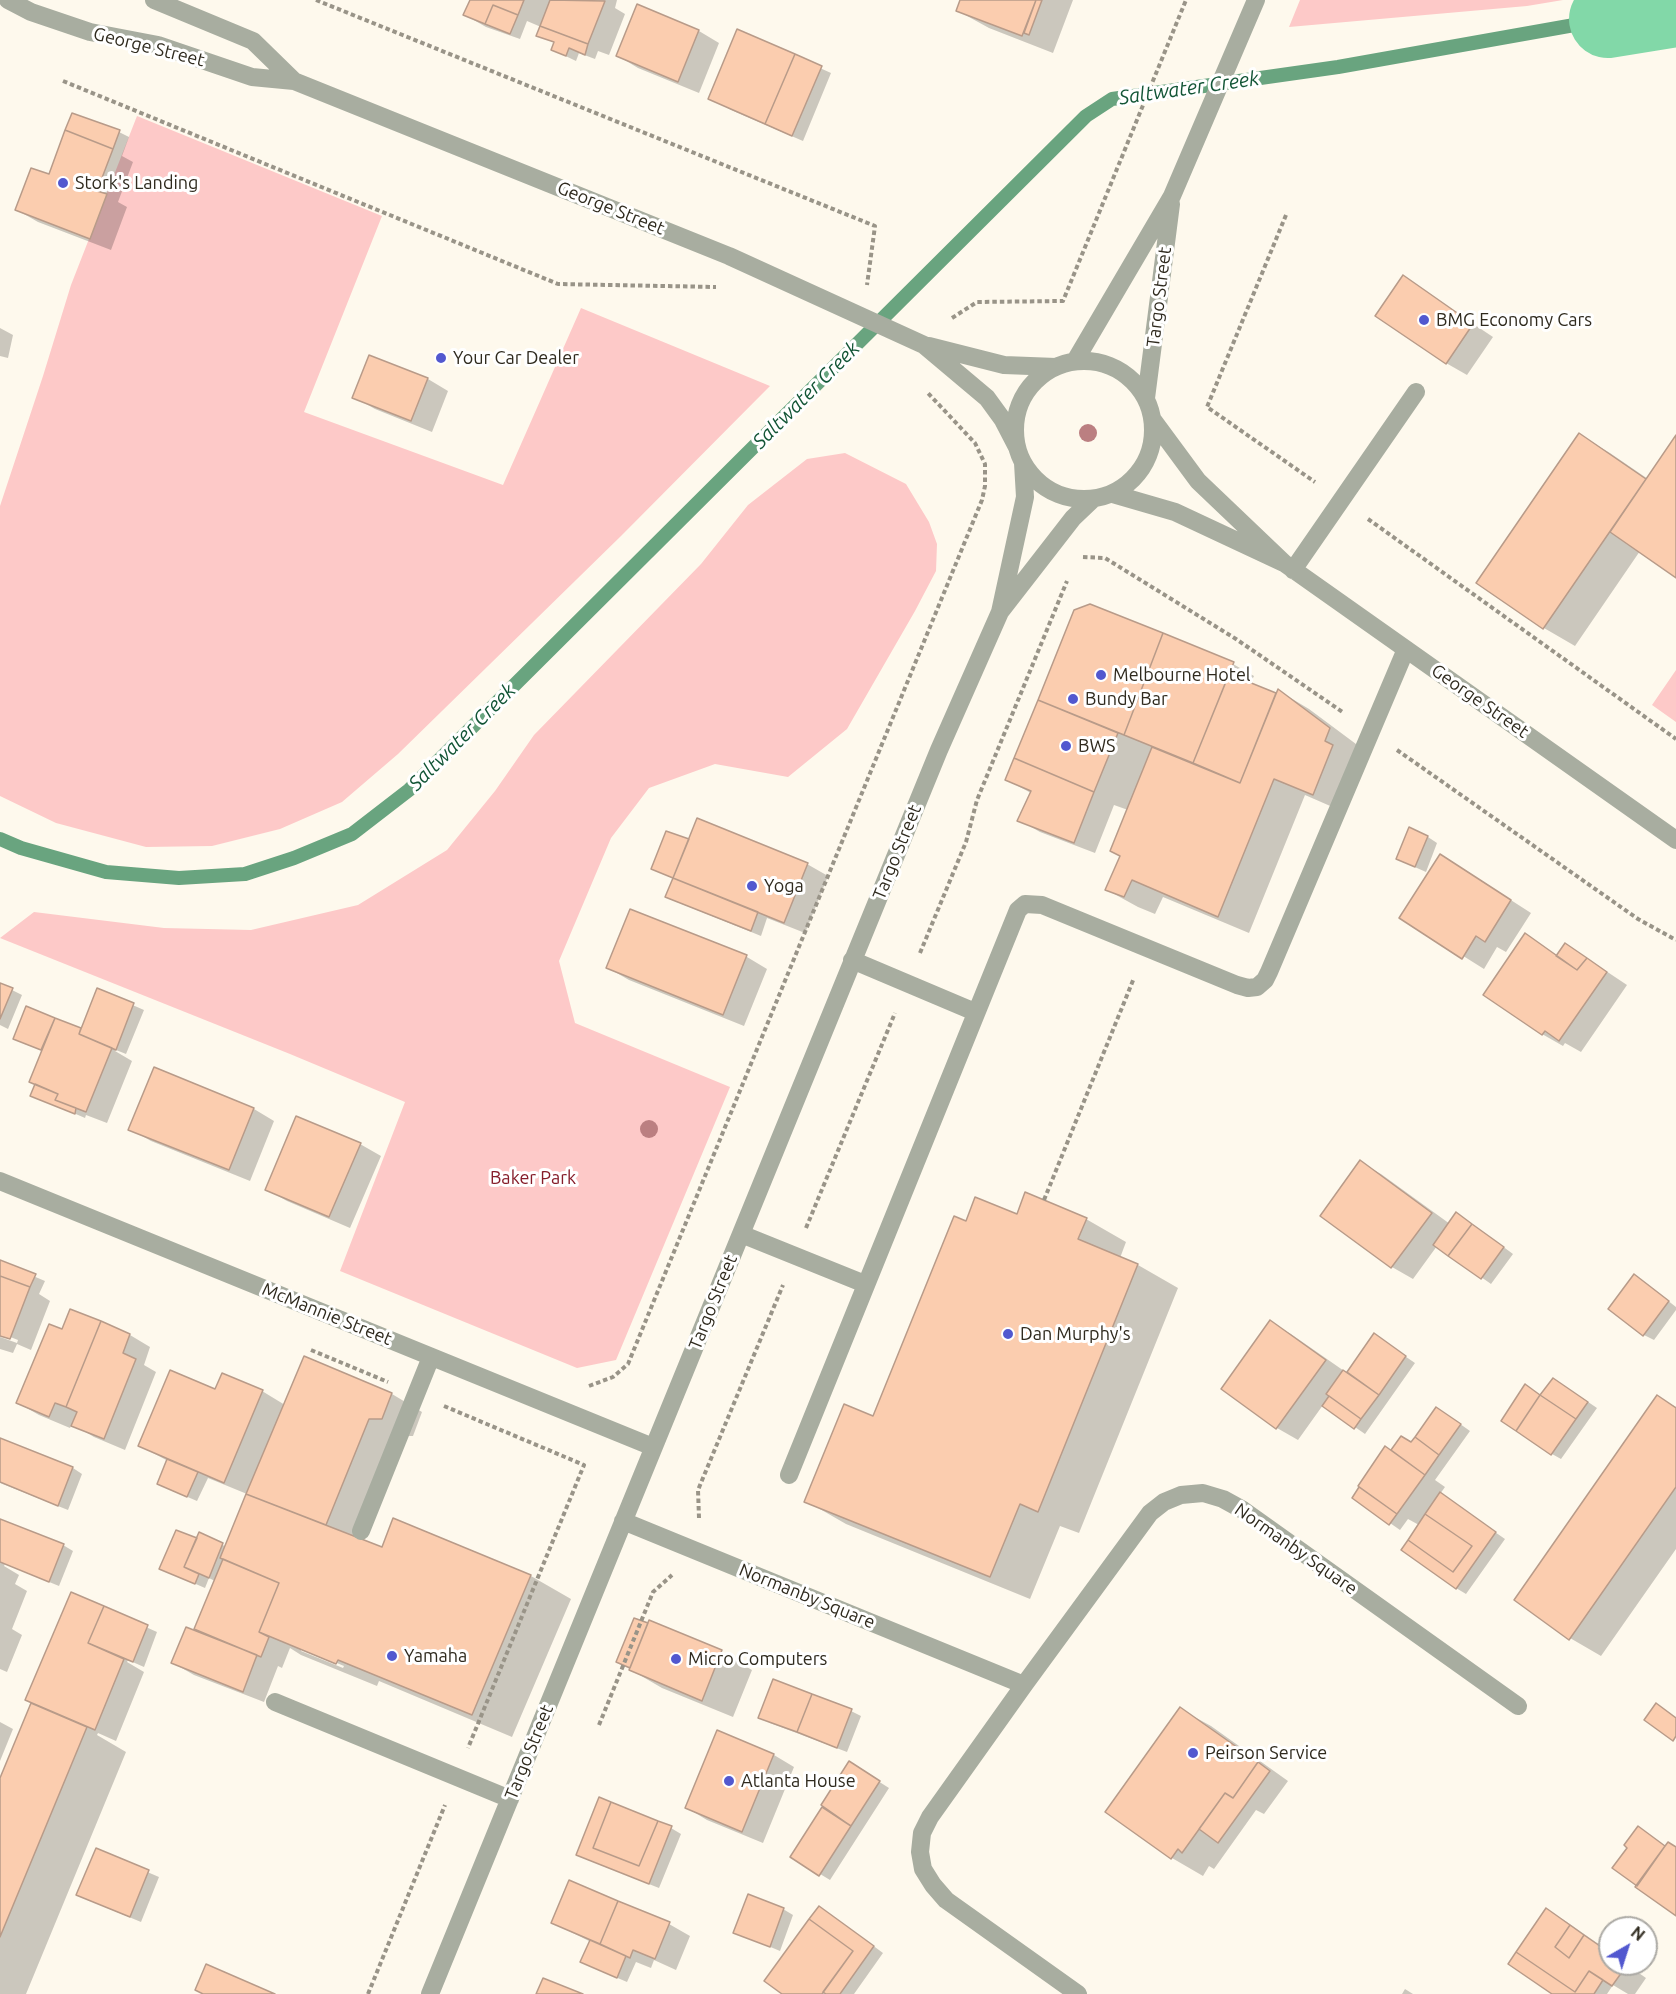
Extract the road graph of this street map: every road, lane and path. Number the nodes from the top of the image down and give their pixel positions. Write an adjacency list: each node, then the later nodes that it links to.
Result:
1 (8, 0): 7 (street, George Street)
2 (154, 0): 7 (street, George Street)
3 (316, 0): 10 (path)
4 (1186, 0): 12 (path)
5 (1256, 0): 8 (street, Targo Street)
6 (63, 81): 11 (path)
7 (294, 81): 13 (street, George Street)
8 (1172, 196): 14 (street, Targo Street); 18 (street, Targo Street)
9 (1286, 215): 23 (path)
10 (867, 285)
11 (725, 287)
12 (946, 323)
13 (922, 344): 15 (street, George Street); 20 (street, George Street)
14 (1075, 362): 15 (street); 18 (street)
15 (1056, 367): 20 (street)
16 (923, 388): 42 (path)
17 (1416, 392): 23 (street)
18 (1146, 398): 19 (street)
19 (1153, 420): 21 (street); 24 (street, George Street)
20 (1020, 455): 22 (street); 26 (street, Targo Street)
21 (1113, 494): 22 (street); 24 (street, George Street)
22 (1093, 499): 26 (street, Targo Street)
23 (1341, 500): 24 (street); 28 (path)
24 (1288, 566): 27 (street, George Street)
25 (1068, 579): 32 (path)
26 (1000, 612): 31 (street, Targo Street)
27 (1406, 649): 29 (street, George Street); 30 (street)
28 (1676, 739)
29 (1676, 840)
30 (1146, 948): 33 (street); 35 (path)
31 (852, 960): 32 (street); 36 (street, Targo Street)
32 (907, 983): 33 (street); 37 (path)
33 (975, 1012): 38 (street)
34 (0, 1181): 40 (street, McMannie Street)
35 (1044, 1200)
36 (741, 1234): 37 (street); 43 (street, Targo Street)
37 (795, 1256): 38 (street); 47 (path)
38 (865, 1284): 44 (street)
39 (311, 1350): 41 (path)
40 (431, 1357): 41 (street); 43 (street, McMannie Street)
41 (416, 1394): 46 (street); 52 (path)
42 (585, 1394)
43 (653, 1447): 45 (street, Targo Street)
44 (789, 1475)
45 (623, 1521): 47 (street, Normanby Square); 53 (street, Targo Street)
46 (361, 1531)
47 (689, 1547): 48 (street, Normanby Square); 51 (path)
48 (1024, 1685): 50 (street, Normanby Square); 56 (street, Normanby Square)
49 (275, 1702): 52 (street)
50 (1518, 1706)
51 (599, 1725)
52 (456, 1777): 53 (street); 54 (path)
53 (510, 1799): 55 (street, Targo Street)
54 (368, 1994)
55 (430, 1994)
56 (1078, 1994)

